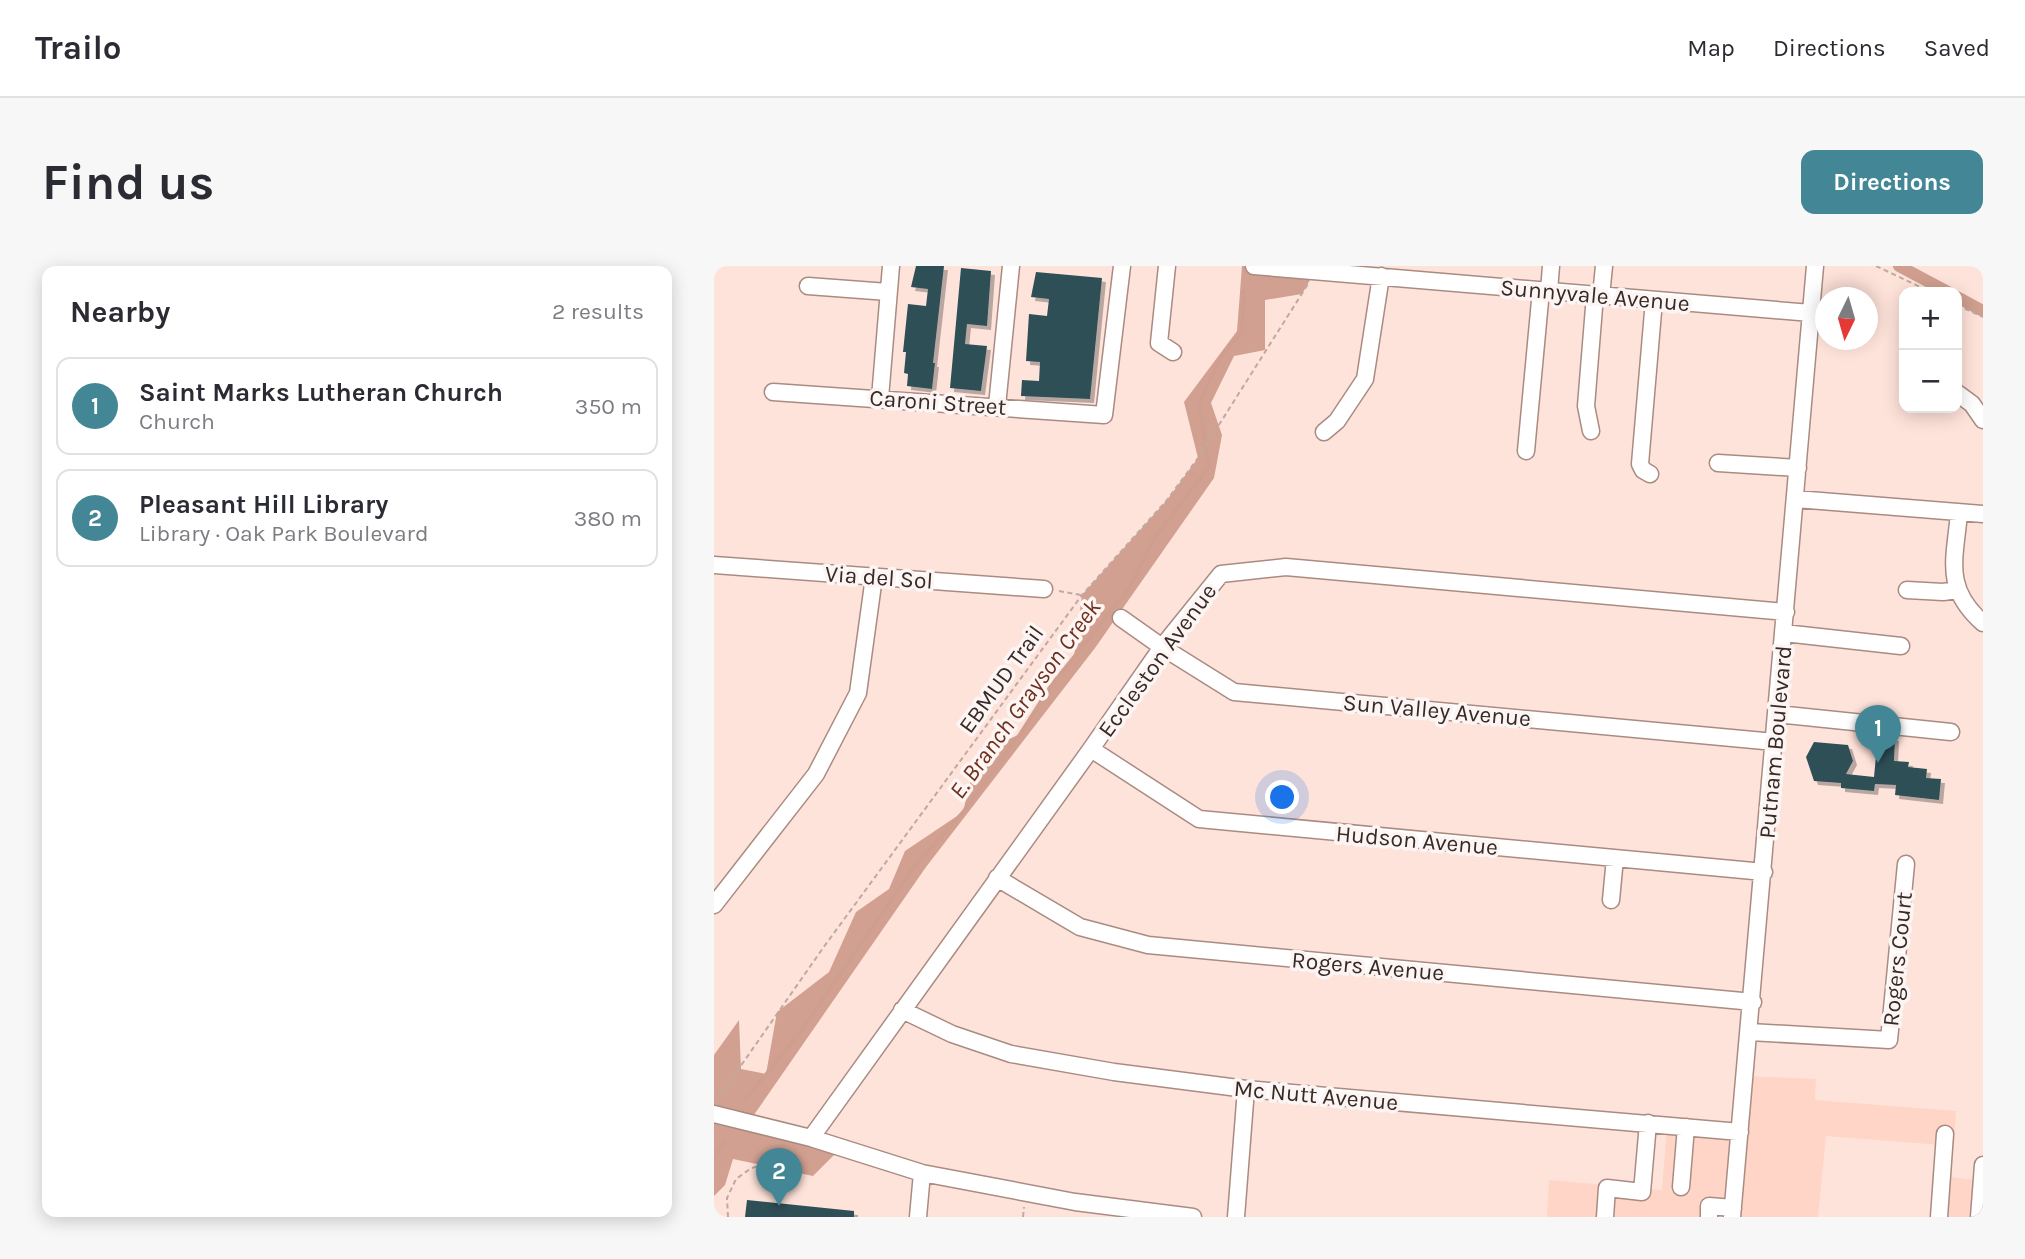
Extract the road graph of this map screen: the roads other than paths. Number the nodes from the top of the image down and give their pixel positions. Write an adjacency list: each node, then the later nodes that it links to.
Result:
1 (891, 266): 14 (street)
2 (1011, 266): 22 (street)
3 (1122, 266): 22 (street, Caroni Street)
4 (1167, 266): 18 (street)
5 (1254, 266): 9 (street, Sunnyvale Avenue)
6 (1551, 266): 13 (street)
7 (1604, 266): 15 (street)
8 (1815, 266): 17 (street, Putnam Boulevard)
9 (1277, 267): 11 (street, Sunnyvale Avenue)
10 (1447, 274): 11 (street, Sunnyvale Avenue); 13 (street, Sunnyvale Avenue)
11 (1381, 276): 25 (street)
12 (808, 286): 14 (street)
13 (1545, 291): 15 (street, Sunnyvale Avenue); 26 (street)
14 (888, 292): 21 (street)
15 (1598, 295): 16 (street, Sunnyvale Avenue); 24 (street)
16 (1654, 300): 17 (street, Sunnyvale Avenue); 29 (street)
17 (1811, 313): 28 (street, Putnam Boulevard)
18 (1173, 352)
19 (773, 391): 21 (street, Caroni Street)
20 (1962, 397): 23 (street)
21 (880, 398): 22 (street, Caroni Street)
22 (997, 406)
23 (1983, 420)
24 (1591, 431)
25 (1324, 432)
26 (1526, 451)
27 (1718, 463): 28 (street)
28 (1798, 468): 30 (street, Putnam Boulevard)
29 (1650, 474)
30 (1796, 499): 31 (street); 38 (street, Putnam Boulevard)
31 (1959, 513): 32 (street); 37 (street)
32 (1983, 514)
33 (714, 565): 34 (street, Via del Sol)
34 (874, 577): 35 (street, Via del Sol); 53 (street)
35 (1044, 589)
36 (1907, 590): 37 (street)
37 (1957, 590): 40 (street)
38 (1786, 612): 41 (street, Putnam Boulevard); 43 (street, Eccleston Avenue)
39 (1121, 618): 43 (street, Sun Valley Avenue)
40 (1983, 623)
41 (1784, 633): 42 (street); 44 (street, Putnam Boulevard)
42 (1901, 646)
43 (1162, 647): 46 (street, Sun Valley Avenue); 47 (street, Eccleston Avenue)
44 (1777, 714): 45 (street); 46 (street, Putnam Boulevard)
45 (1951, 732)
46 (1775, 741): 50 (street, Putnam Boulevard)
47 (1091, 749): 48 (street, Hudson Avenue); 51 (street, Eccleston Avenue)
48 (1615, 858): 50 (street, Hudson Avenue); 52 (street)
49 (1906, 864): 56 (street, Rogers Court)
50 (1764, 872): 54 (street, Putnam Boulevard)
51 (997, 878): 54 (street, Rogers Avenue); 55 (street, Eccleston Avenue)
52 (1611, 900)
53 (714, 905)
54 (1753, 1002): 56 (street, Putnam Boulevard)
55 (902, 1010): 57 (street, Mc Nutt Avenue); 63 (street, Eccleston Avenue)
56 (1749, 1031): 61 (street, Putnam Boulevard)
57 (1246, 1089): 59 (street, Mc Nutt Avenue); 70 (street)
58 (715, 1107): 63 (street)
59 (1648, 1123): 60 (street, Mc Nutt Avenue); 71 (street)
60 (1686, 1127): 61 (street, Mc Nutt Avenue); 66 (street)
61 (1740, 1132): 67 (street, Putnam Boulevard)
62 (1945, 1134): 73 (street)
63 (811, 1138): 65 (street)
64 (1983, 1166): 74 (street)
65 (922, 1173): 68 (street); 69 (street)
66 (1681, 1187)
67 (1733, 1212): 72 (street)
68 (918, 1217)
69 (1194, 1217)
70 (1236, 1217)
71 (1605, 1217)
72 (1709, 1217)
73 (1939, 1217)
74 (1979, 1217)

